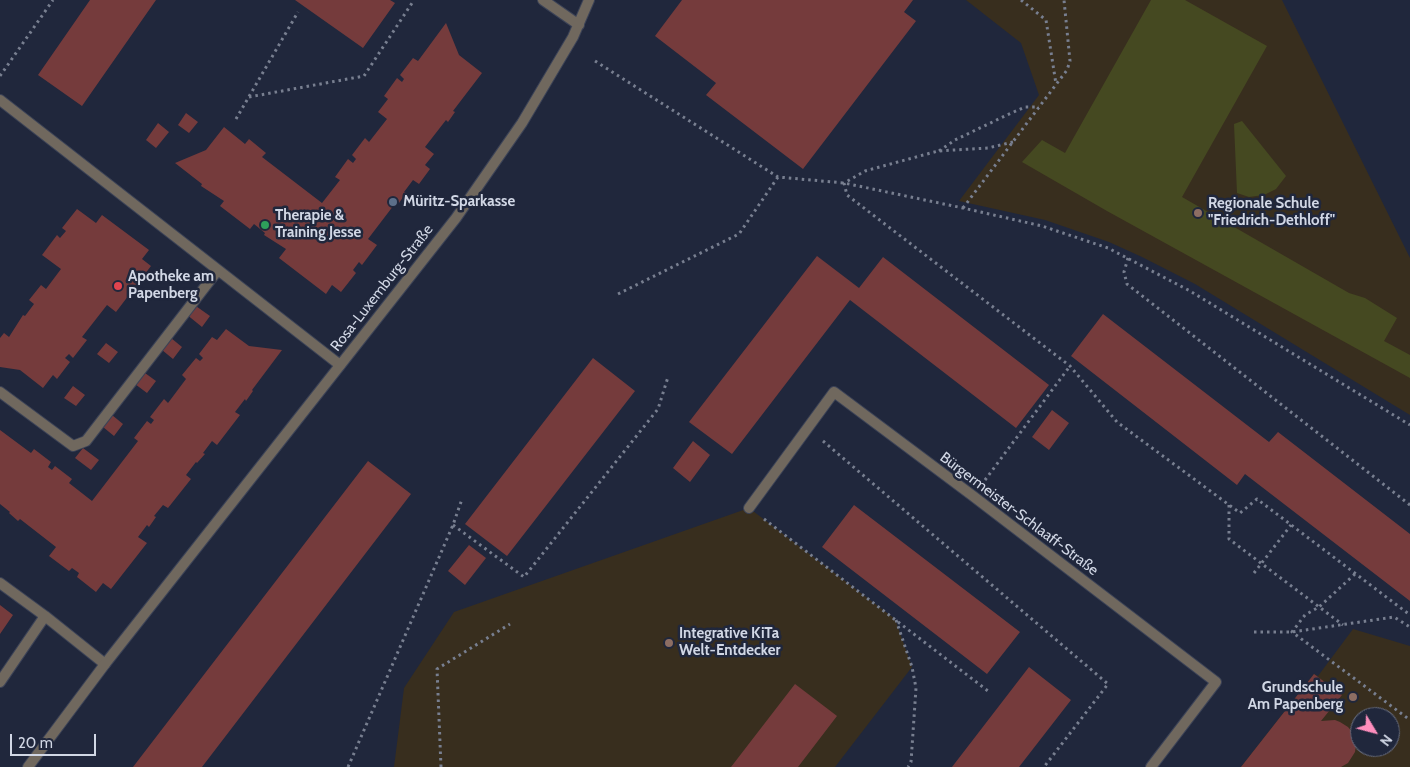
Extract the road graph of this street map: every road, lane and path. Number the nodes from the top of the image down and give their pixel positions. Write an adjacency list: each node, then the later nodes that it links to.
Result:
1 (53, 0): 10 (path)
2 (414, 0): 12 (path)
3 (543, 0): 8 (street)
4 (589, 0): 8 (street, Rosa-Luxemburg-Straße)
5 (1021, 0): 11 (path)
6 (1064, 0): 11 (path)
7 (298, 12): 12 (path)
8 (579, 25): 24 (street, Rosa-Luxemburg-Straße)
9 (595, 61): 18 (path)
10 (0, 76)
11 (1056, 84): 14 (path)
12 (249, 97): 15 (path)
13 (0, 100): 22 (street, Rosa-Luxemburg-Straße)
14 (1039, 107): 16 (path); 17 (path)
15 (236, 119)
16 (1013, 142): 17 (path); 20 (path)
17 (938, 152): 19 (path)
18 (778, 177): 19 (path); 23 (path)
19 (844, 183): 20 (path); 25 (path)
20 (963, 208): 21 (path)
21 (1128, 258): 28 (path); 33 (path)
22 (218, 270): 24 (street, Rosa-Luxemburg-Straße); 27 (street)
23 (618, 294)
24 (340, 365): 50 (street, Rosa-Luxemburg-Straße)
25 (1070, 366): 30 (path); 32 (path)
26 (668, 377): 35 (path)
27 (0, 392)
28 (1410, 425)
29 (808, 428): 30 (street, Bürgermeister-Schlaaff-Straße); 34 (street, Bürgermeister-Schlaaff-Straße); 58 (path)
30 (973, 496): 59 (street, Bürgermeister-Schlaaff-Straße)
31 (462, 499): 35 (path)
32 (1229, 505): 36 (path); 37 (path)
33 (1410, 505)
34 (749, 508): 44 (path)
35 (453, 525): 55 (path)
36 (1291, 525): 37 (path); 39 (path)
37 (1261, 563): 38 (path); 41 (path)
38 (1254, 573)
39 (1355, 574): 41 (path); 42 (path)
40 (0, 584): 43 (street)
41 (1319, 607): 46 (path); 49 (path)
42 (1410, 615)
43 (45, 616): 50 (street); 51 (street)
44 (895, 619): 52 (path); 57 (path)
45 (510, 624): 56 (path)
46 (1343, 625): 47 (path); 49 (path)
47 (1410, 627)
48 (1254, 632): 49 (path)
49 (1292, 632): 53 (path)
50 (105, 664): 54 (street, Rosa-Luxemburg-Straße)
51 (0, 682)
52 (988, 691)
53 (1410, 720)
54 (28, 767)
55 (348, 767)
56 (441, 767)
57 (908, 767)
58 (1044, 767)
59 (1151, 767)

